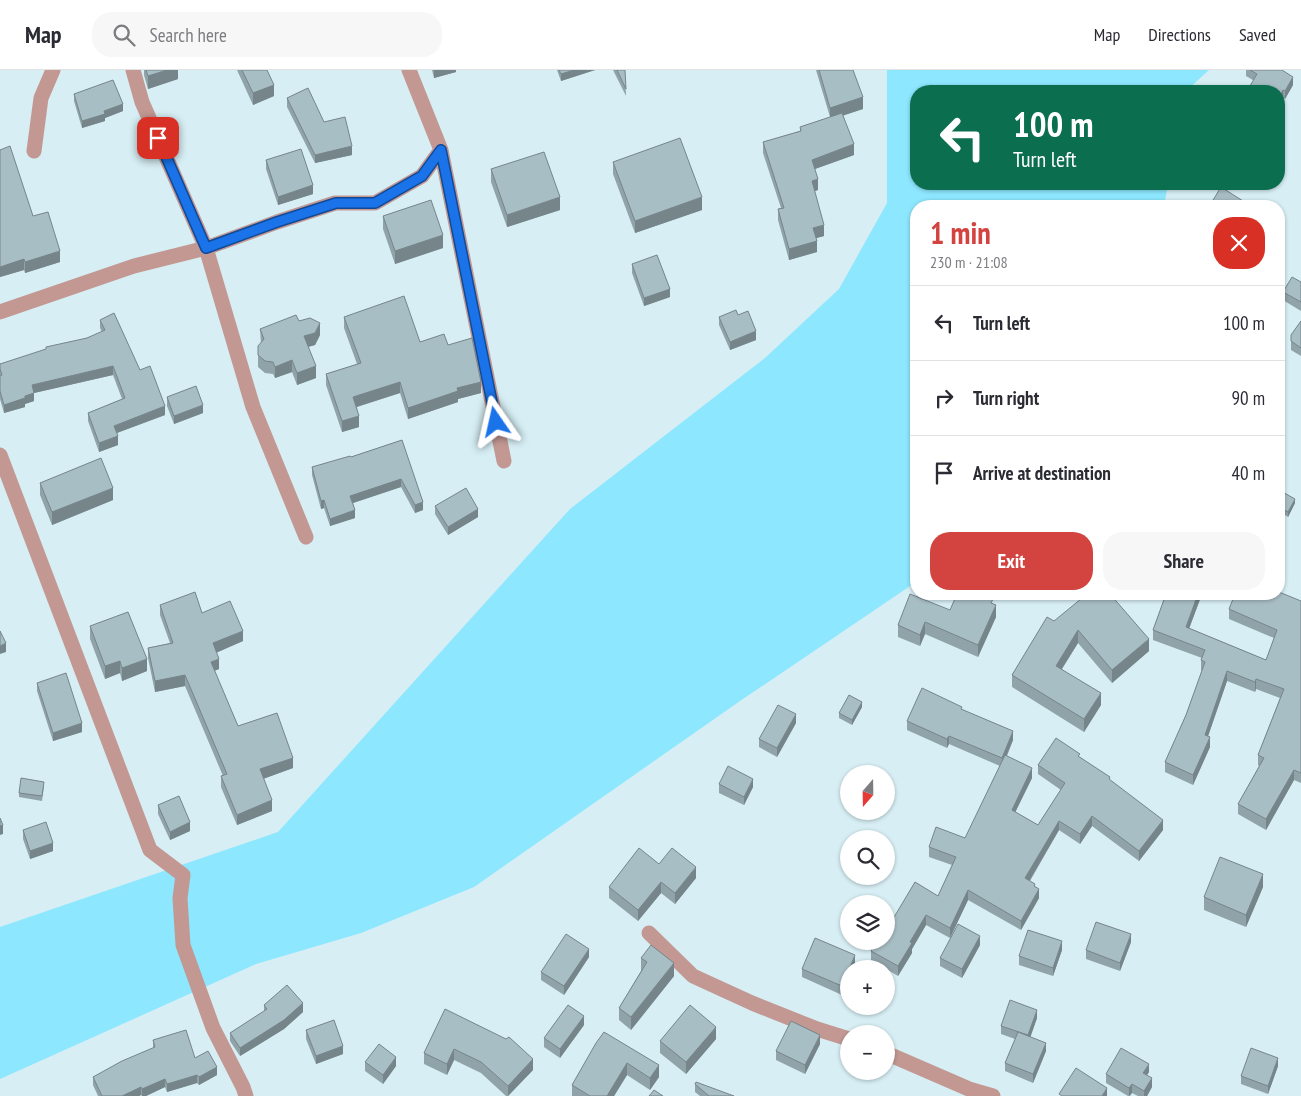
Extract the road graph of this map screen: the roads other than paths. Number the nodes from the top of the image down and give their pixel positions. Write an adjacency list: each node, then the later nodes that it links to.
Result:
1 (53, 70): 5 (street)
2 (133, 70): 6 (street)
3 (409, 70): 4 (street)
4 (441, 150): 6 (street); 9 (street)
5 (34, 151)
6 (206, 248): 7 (street); 10 (street)
7 (0, 312)
8 (0, 455): 14 (street)
9 (504, 461)
10 (306, 537)
11 (649, 933): 12 (street)
12 (840, 1036)
13 (895, 1057): 15 (street)
14 (246, 1096)
15 (993, 1096)

